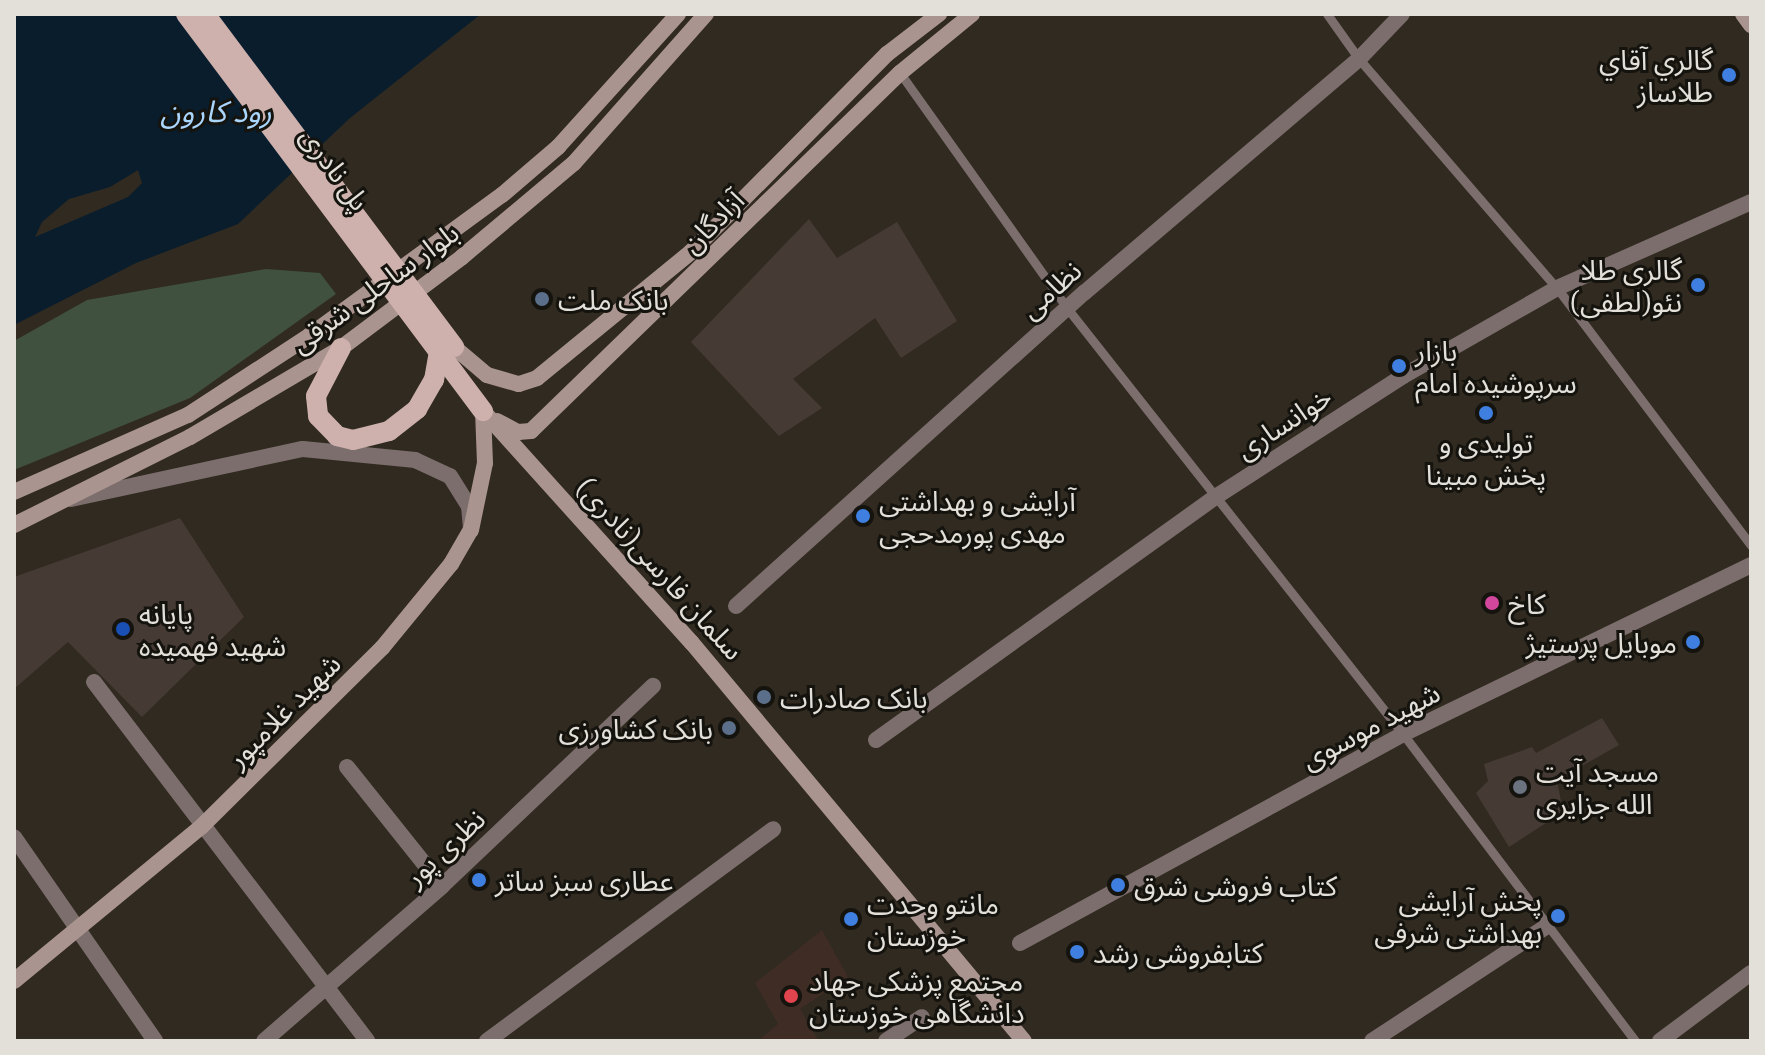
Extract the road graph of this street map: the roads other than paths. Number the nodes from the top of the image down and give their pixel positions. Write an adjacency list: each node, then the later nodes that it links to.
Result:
1 (186, 14): 17 (main road, پل نادری)
2 (205, 14): 17 (main road, پل نادری)
3 (678, 14): 19 (main road, بلوار ساحلی شرقی)
4 (706, 14): 16 (main road, بلوار ساحلی شرقی)
5 (939, 14): 17 (main road, آزادگان)
6 (972, 14): 12 (main road, آزادگان)
7 (1327, 14): 11 (lane)
8 (1402, 14): 11 (street, نظامی)
9 (1743, 14): 10 (main road)
10 (1751, 25)
11 (1359, 59): 14 (lane); 15 (street, نظامی)
12 (900, 73): 15 (lane); 18 (main road, آزادگان)
13 (1751, 202): 14 (street, خوانساری)
14 (1557, 288): 20 (street, خوانساری); 24 (lane)
15 (1067, 308): 20 (lane); 26 (street, نظامی)
16 (341, 348): 17 (main road); 21 (main road, بلوار ساحلی شرقی)
17 (446, 352): 18 (main road, سلمان فارسی(نادری))
18 (483, 411): 23 (main road, شهید غلامپور); 48 (main road, سلمان فارسی(نادری))
19 (14, 492)
20 (1217, 496): 29 (lane); 30 (street, خوانساری)
21 (66, 500): 22 (main road, بلوار ساحلی شرقی); 23 (street)
22 (14, 525)
23 (471, 530): 32 (main road, شهید غلامپور)
24 (1751, 545)
25 (1751, 565): 29 (street, شهید موسوی)
26 (736, 606)
27 (94, 682): 32 (street)
28 (653, 686): 35 (street, نظری پور)
29 (1403, 734): 36 (lane); 38 (street, شهید موسوی)
30 (876, 740)
31 (347, 767): 35 (street)
32 (201, 827): 37 (main road, شهید غلامپور); 41 (street)
33 (773, 829): 46 (street)
34 (14, 837): 37 (street)
35 (442, 886): 41 (street, نظری پور)
36 (1547, 926): 49 (street); 50 (lane)
37 (79, 931): 40 (main road, شهید غلامپور); 43 (street)
38 (1020, 943)
39 (1751, 973): 51 (street)
40 (14, 981)
41 (325, 985): 44 (street, نظری پور); 45 (street)
42 (922, 1017): 47 (street)
43 (155, 1041)
44 (264, 1041)
45 (367, 1041)
46 (487, 1041)
47 (886, 1041)
48 (1024, 1041)
49 (1372, 1041)
50 (1635, 1041)
51 (1660, 1041)

